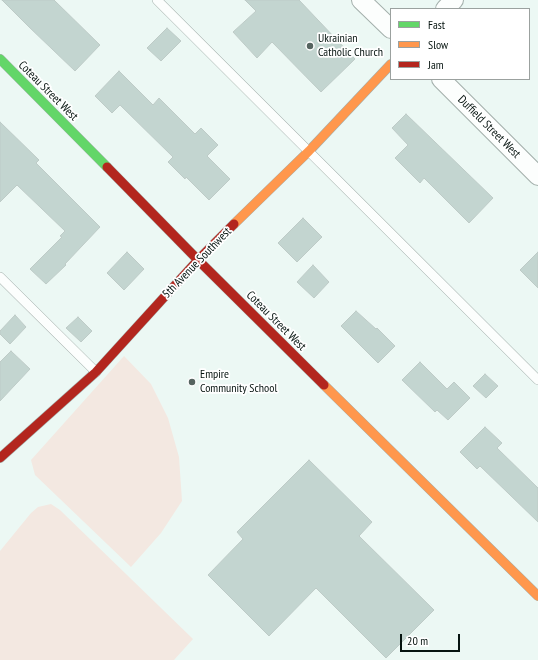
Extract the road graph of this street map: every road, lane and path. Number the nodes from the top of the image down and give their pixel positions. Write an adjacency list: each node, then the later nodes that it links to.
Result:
1 (157, 0): 9 (lane)
2 (361, 0): 5 (street)
3 (454, 0): 4 (street)
4 (446, 8)
5 (390, 29)
6 (0, 60): 11 (street, Coteau Street West)
7 (390, 65): 9 (street, 5th Avenue Southwest)
8 (442, 80): 10 (street, Duffield Street West)
9 (309, 151): 11 (street, 5th Avenue Southwest); 14 (lane)
10 (538, 176)
11 (198, 260): 13 (street, 5th Avenue Southwest); 16 (street, Coteau Street West)
12 (0, 277): 13 (lane)
13 (96, 372): 15 (street, 5th Avenue Southwest)
14 (538, 380)
15 (0, 458)
16 (538, 596)

